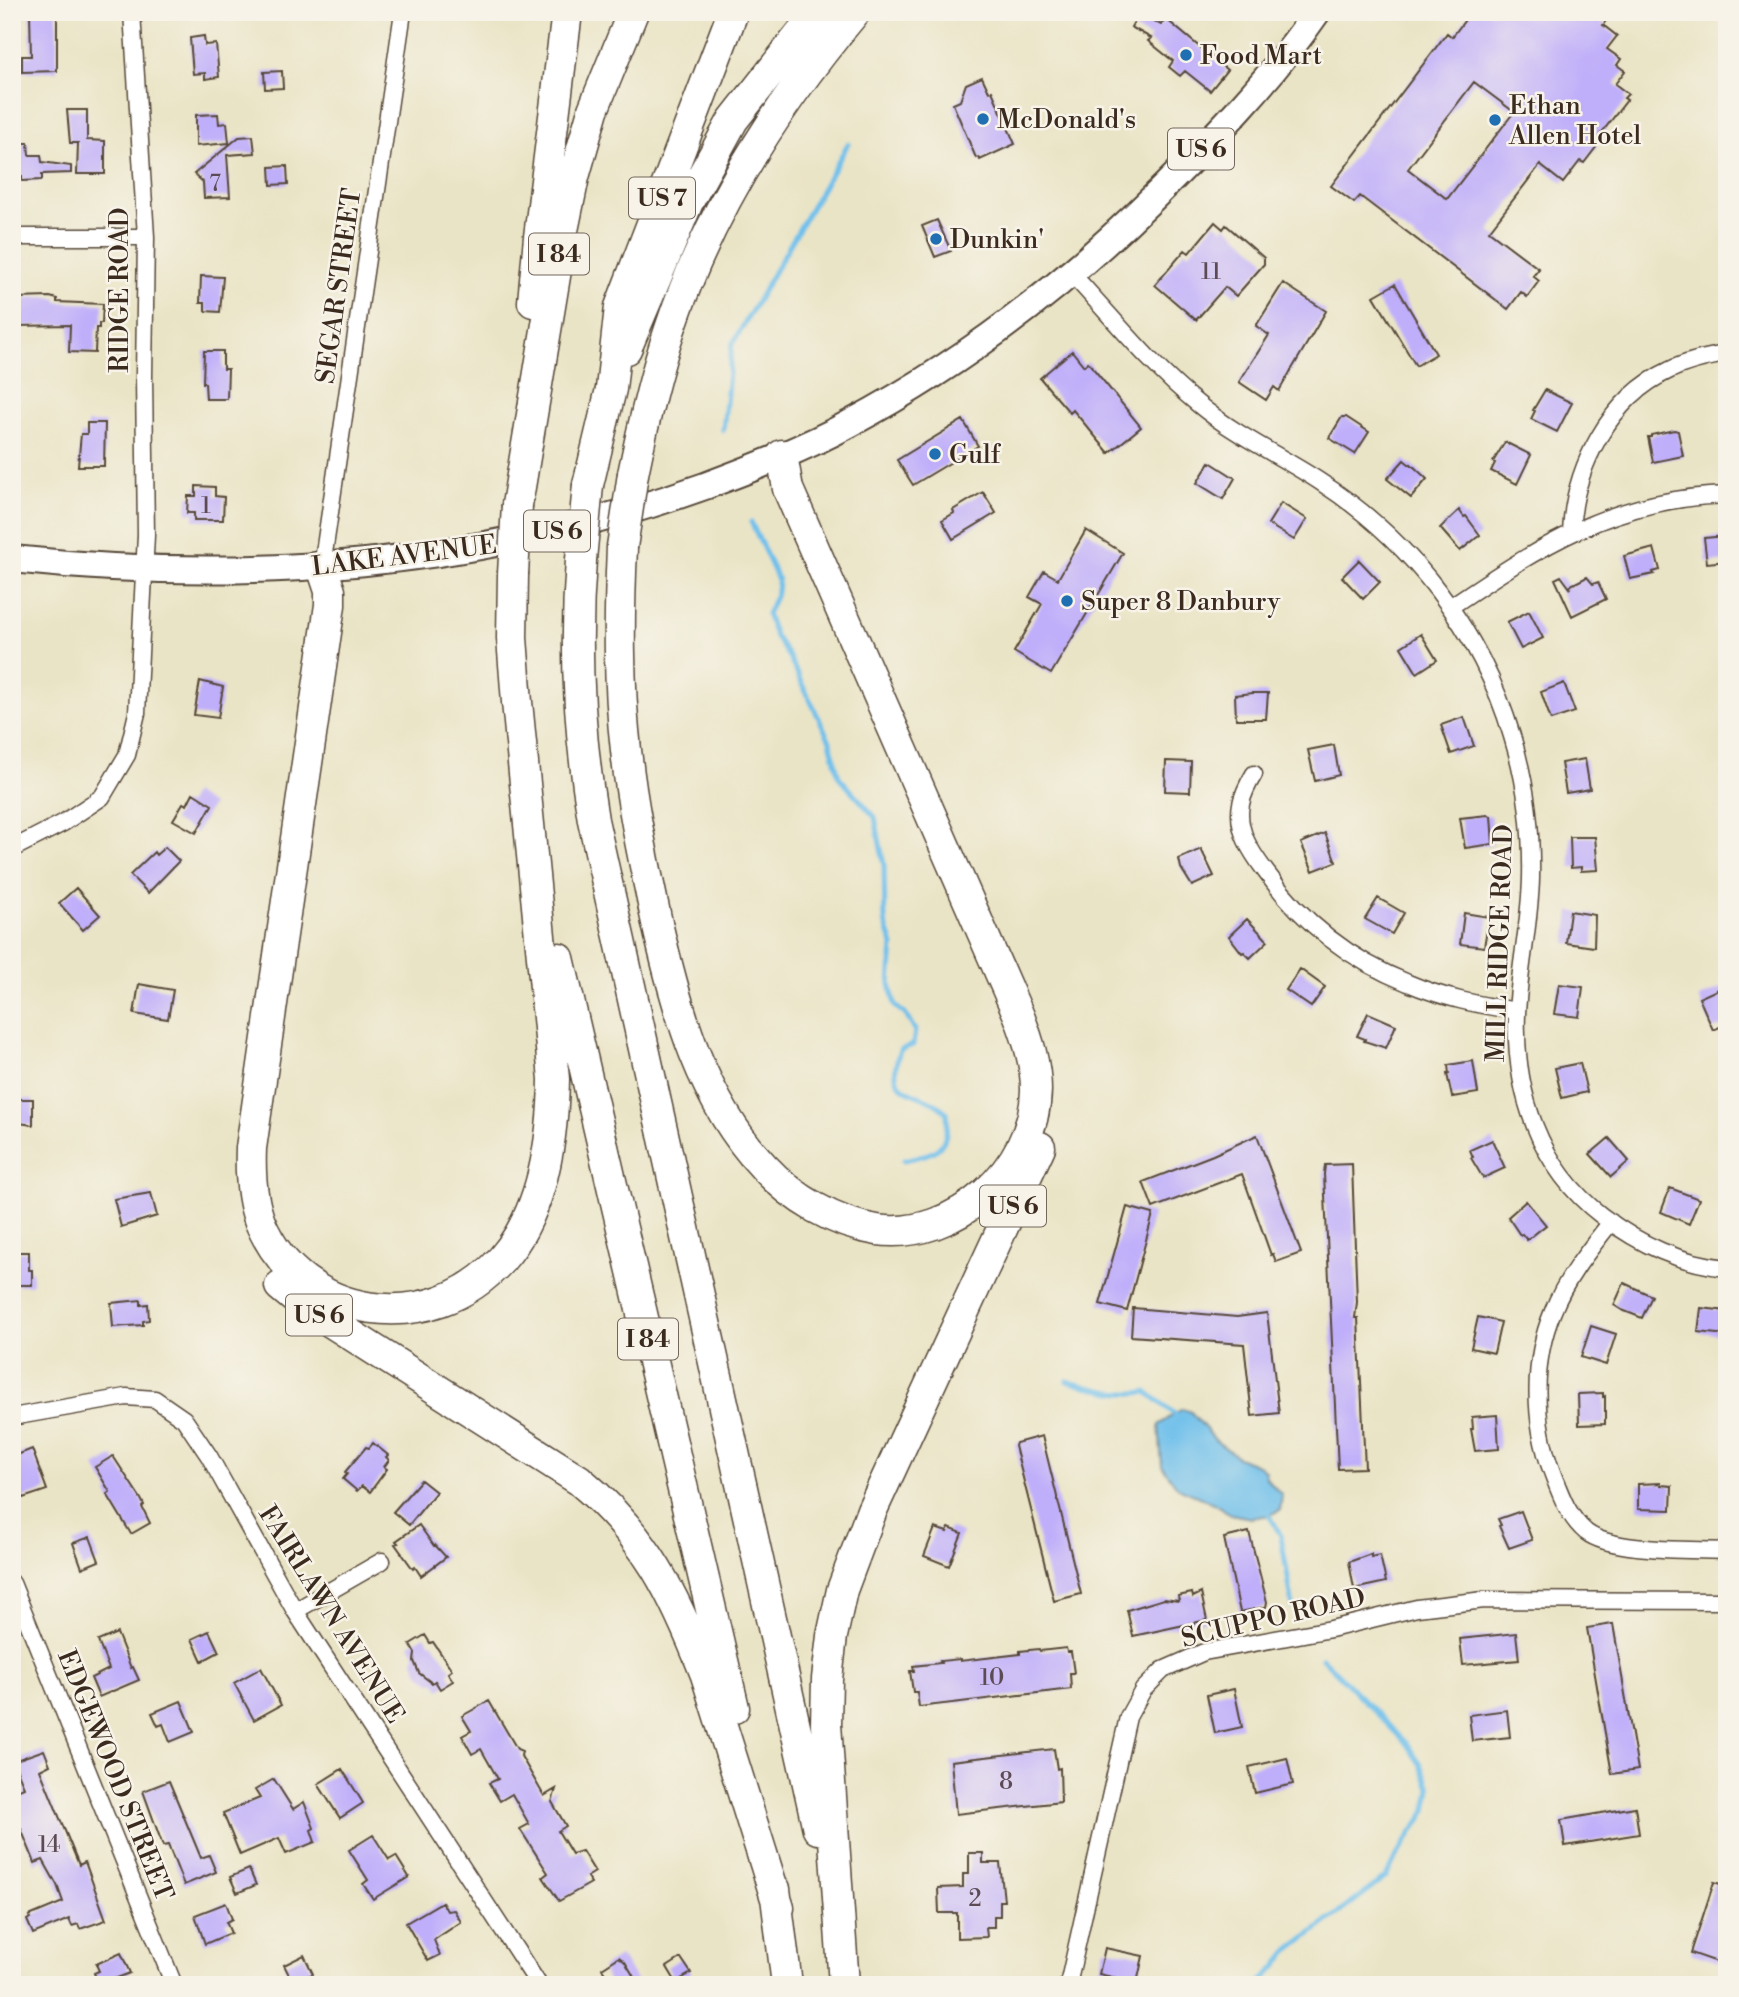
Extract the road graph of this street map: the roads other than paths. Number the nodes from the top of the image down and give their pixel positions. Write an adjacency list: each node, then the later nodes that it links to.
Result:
1 (132, 12): 10 (street, RIDGE ROAD)
2 (403, 12): 20 (street, SEGAR STREET)
3 (568, 12): 16 (highway)
4 (633, 12): 16 (highway, I 84)
5 (733, 12): 13 (highway, US 7)
6 (818, 12): 13 (highway, I 84)
7 (855, 12): 14 (highway, bridge)
8 (1317, 12): 11 (main road, US 6)
9 (12, 237): 10 (street)
10 (146, 237): 19 (street, RIDGE ROAD)
11 (1071, 273): 14 (main road, US 6); 21 (street, MILL RIDGE ROAD)
12 (1727, 354): 17 (street)
13 (611, 388): 38 (highway, I 84, bridge)
14 (782, 455): 20 (main road, LAKE AVENUE / US 6); 38 (highway, US 6)
15 (1727, 495): 17 (street)
16 (517, 505): 22 (highway, I 84, bridge)
17 (1571, 532): 21 (street)
18 (12, 559): 19 (main road, LAKE AVENUE)
19 (144, 567): 20 (main road, LAKE AVENUE); 24 (street, RIDGE ROAD)
20 (322, 567): 22 (highway); 34 (highway, US 6)
21 (1450, 607): 25 (street, MILL RIDGE ROAD)
22 (525, 769): 34 (highway, I 84)
23 (1254, 774): 25 (street)
24 (12, 849)
25 (1517, 1011): 26 (street, MILL RIDGE ROAD)
26 (1611, 1222): 27 (street, MILL RIDGE ROAD); 29 (street)
27 (1727, 1268)
28 (12, 1416): 33 (street, FAIRLAWN AVENUE)
29 (1727, 1551)
30 (382, 1560): 33 (street)
31 (12, 1583): 35 (street, EDGEWOOD STREET)
32 (1727, 1601): 39 (street, SCUPPO ROAD)
33 (295, 1611): 36 (street, FAIRLAWN AVENUE)
34 (779, 1908): 37 (highway, I 84)
35 (174, 1985)
36 (539, 1985)
37 (787, 1985)
38 (844, 1985)
39 (1068, 1985)

